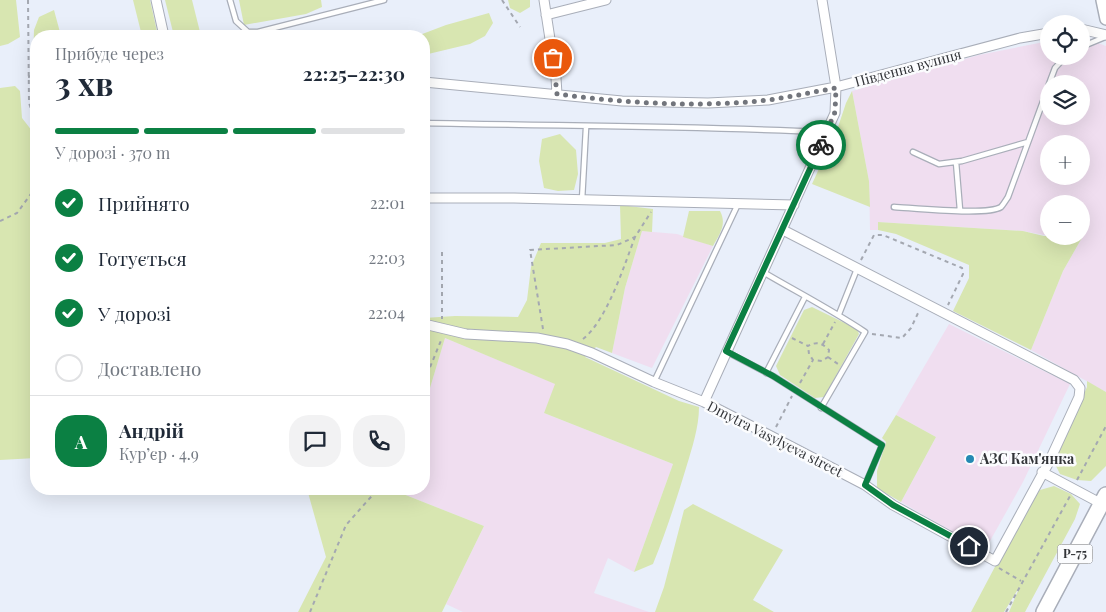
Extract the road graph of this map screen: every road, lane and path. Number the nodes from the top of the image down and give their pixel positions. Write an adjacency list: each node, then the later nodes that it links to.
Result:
1 (28, 0): 20 (path)
2 (156, 0): 13 (street)
3 (230, 0): 14 (lane)
4 (384, 0): 15 (lane)
5 (502, 0): 12 (path)
6 (544, 0): 10 (street)
7 (606, 0): 10 (street)
8 (822, 0): 23 (street)
9 (1102, 0): 11 (street)
10 (546, 15): 24 (street)
11 (1106, 19)
12 (520, 27)
13 (163, 30)
14 (246, 30)
15 (266, 30)
16 (1090, 32): 18 (street)
17 (1040, 35): 23 (street, Південна вулиця)
18 (1106, 36): 19 (lane)
19 (1090, 43)
20 (27, 77): 21 (path); 25 (path)
21 (30, 77)
22 (430, 83): 24 (street, Південна вулиця)
23 (836, 88): 24 (street, Південна вулиця); 29 (street)
24 (557, 94)
25 (30, 106)
26 (1040, 109): 30 (lane)
27 (430, 123): 28 (lane)
28 (586, 128): 29 (lane); 35 (lane)
29 (827, 132): 38 (street)
30 (1028, 142): 32 (lane); 40 (lane)
31 (913, 152): 32 (lane)
32 (956, 162): 40 (lane)
33 (30, 195): 41 (path)
34 (430, 198): 35 (street)
35 (582, 200): 36 (street)
36 (658, 202): 37 (street); 43 (path)
37 (738, 204): 38 (street); 65 (lane)
38 (794, 205): 42 (street)
39 (894, 207): 40 (lane)
40 (960, 210)
41 (0, 221)
42 (783, 230): 45 (street, Dmytra Vasylyeva street); 46 (street)
43 (635, 237): 55 (path); 57 (path)
44 (442, 252): 52 (path)
45 (857, 269): 48 (street, Dmytra Vasylyeva street); 49 (lane); 50 (path)
46 (763, 272): 47 (lane); 59 (street)
47 (805, 297): 49 (lane); 54 (lane)
48 (923, 303): 50 (street, Dmytra Vasylyeva street); 53 (path)
49 (839, 314): 53 (lane); 56 (path)
50 (944, 314): 71 (street, Dmytra Vasylyeva street)
51 (430, 325): 52 (street, Dmytra Vasylyeva street)
52 (445, 329): 55 (street, Dmytra Vasylyeva street); 62 (path)
53 (865, 332): 63 (lane)
54 (786, 335): 58 (path); 64 (lane)
55 (546, 340): 57 (street, Dmytra Vasylyeva street)
56 (823, 344): 58 (path); 60 (path)
57 (574, 346): 65 (street, Dmytra Vasylyeva street)
58 (808, 346): 61 (path)
59 (726, 351): 64 (lane); 67 (street)
60 (828, 357): 61 (path); 63 (path)
61 (813, 360): 66 (path)
62 (430, 367)
63 (844, 369): 68 (lane)
64 (766, 373): 66 (lane)
65 (654, 382): 67 (street, Dmytra Vasylyeva street)
66 (795, 391): 68 (lane); 70 (path)
67 (704, 402): 70 (street, Dmytra Vasylyeva street)
68 (821, 408): 73 (lane)
69 (1106, 426): 72 (path)
70 (771, 436): 73 (street, Dmytra Vasylyeva street)
71 (1042, 472): 73 (street, Dmytra Vasylyeva street); 76 (street)
72 (1077, 480)
73 (865, 485)
74 (1071, 494): 78 (path)
75 (373, 495): 79 (path)
76 (1104, 499): 81 (main road, Р-75)
77 (993, 565): 78 (path)
78 (1022, 582): 80 (path)
79 (310, 612)
80 (1006, 612)
81 (1044, 612)

